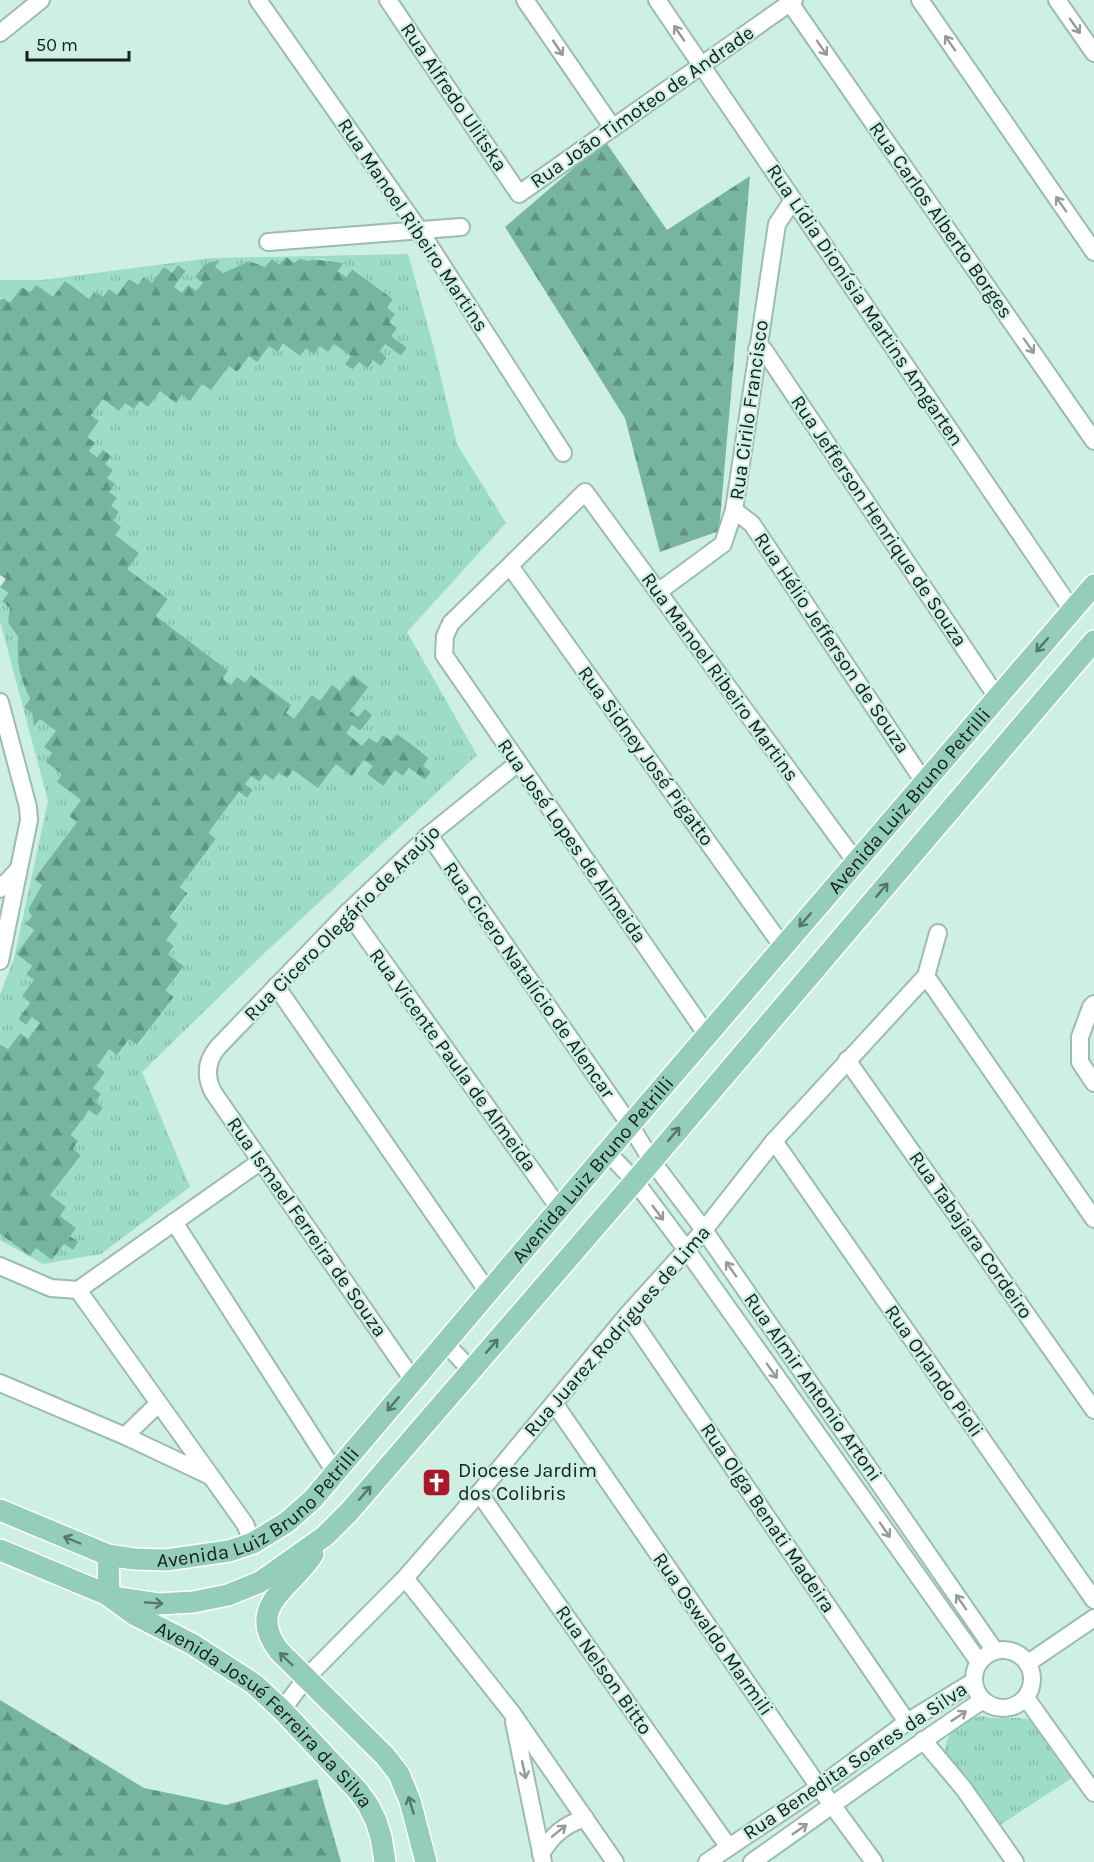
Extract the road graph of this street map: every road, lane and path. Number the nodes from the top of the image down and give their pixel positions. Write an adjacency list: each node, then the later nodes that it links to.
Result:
1 (41, 0): 9 (street)
2 (258, 0): 16 (street, Rua Manoel Ribeiro Martins)
3 (388, 0): 13 (street, Rua Alfredo Ulitska)
4 (525, 0): 12 (street, one-way to 12)
5 (657, 0): 11 (street, Rua Lídia Dionísia Martins Amgarten, one-way to 5)
6 (921, 0): 18 (street, one-way to 6)
7 (1057, 0): 10 (street, one-way to 10)
8 (791, 1): 11 (street, Rua João Timoteo de Andrade); 20 (street, Rua Carlos Alberto Borges, one-way to 20)
9 (0, 33)
10 (1094, 52)
11 (702, 65): 12 (street, Rua João Timoteo de Andrade); 14 (street, Rua Lídia Dionísia Martins Amgarten)
12 (613, 128): 13 (street, Rua João Timoteo de Andrade)
13 (519, 194)
14 (793, 200): 19 (street, Rua Cirilo Francisco); 26 (street, Rua Lídia Dionísia Martins Amgarten)
15 (461, 227): 16 (street)
16 (420, 231): 17 (street); 21 (street, Rua Manoel Ribeiro Martins)
17 (268, 242)
18 (1094, 252)
19 (757, 349): 22 (street, Rua Cirilo Francisco); 28 (street, Rua Jefferson Henrique de Souza)
20 (1094, 441)
21 (563, 453)
22 (734, 510): 25 (street, Rua Cirilo Francisco); 32 (street, Rua Hélio Jefferson de Souza)
23 (510, 566): 25 (street, Rua Manoel Ribeiro Martins); 31 (street, Rua José Lopes de Almeida); 39 (street, Rua Sidney José Pigatto)
24 (1094, 585): 26 (main road, Avenida Luiz Bruno Petrilli)
25 (658, 592): 34 (street, Rua Manoel Ribeiro Martins)
26 (1072, 610): 28 (main road, Avenida Luiz Bruno Petrilli, one-way to 28)
27 (1094, 641): 52 (main road, Avenida Luiz Bruno Petrilli, one-way to 27)
28 (997, 697): 32 (main road, Avenida Luiz Bruno Petrilli)
29 (0, 702): 30 (street)
30 (3, 731): 35 (street)
31 (518, 763): 33 (street, Rua Cicero Olegário de Araújo); 44 (street, Rua José Lopes de Almeida)
32 (924, 782): 34 (main road, Avenida Luiz Bruno Petrilli)
33 (429, 835): 37 (street, Rua Cicero Olegário de Araújo); 48 (street, Rua Cicero Natalício de Alencar)
34 (856, 862): 39 (main road, Avenida Luiz Bruno Petrilli, one-way to 39)
35 (19, 870): 36 (street); 40 (street)
36 (0, 889)
37 (348, 912): 42 (street, Rua Cicero Olegário de Araújo); 54 (street, Rua Vicente Paula de Almeida)
38 (938, 933): 41 (street)
39 (783, 947): 44 (main road, Avenida Luiz Bruno Petrilli)
40 (0, 960)
41 (926, 976): 45 (street, Rua Juarez Rodrigues de Lima); 55 (street)
42 (276, 986): 46 (street, Rua Cicero Olegário de Araújo); 61 (street)
43 (1094, 1004): 47 (street)
44 (707, 1035): 48 (main road, Avenida Luiz Bruno Petrilli)
45 (847, 1060): 49 (street, Rua Juarez Rodrigues de Lima); 69 (street, Rua Tabajara Cordeiro)
46 (207, 1071): 51 (street, Rua Ismael Ferreira de Souza)
47 (1094, 1083)
48 (630, 1125): 50 (main road, Avenida Luiz Bruno Petrilli); 52 (street, Rua Almir Antonio Artoni)
49 (774, 1141): 57 (street, Rua Juarez Rodrigues de Lima); 81 (street, Rua Orlando Pioli)
50 (607, 1152): 53 (street, Rua Almir Antonio Artoni); 54 (main road, Avenida Luiz Bruno Petrilli)
51 (261, 1161): 56 (street); 65 (street, Rua Ismael Ferreira de Souza)
52 (652, 1161): 53 (main road, Avenida Luiz Bruno Petrilli); 57 (street, Rua Almir Antonio Artoni)
53 (634, 1181): 58 (street, Rua Almir Antonio Artoni, one-way to 58); 64 (main road, Avenida Luiz Bruno Petrilli, one-way to 53)
54 (559, 1208): 61 (main road, Avenida Luiz Bruno Petrilli)
55 (1094, 1219)
56 (174, 1222): 60 (street); 71 (street)
57 (704, 1230): 58 (street, Rua Juarez Rodrigues de Lima); 83 (street, Rua Almir Antonio Artoni, one-way to 57)
58 (686, 1249): 62 (street, Rua Juarez Rodrigues de Lima); 84 (street, Rua Almir Antonio Artoni, one-way to 84)
59 (0, 1266): 60 (street)
60 (78, 1290): 68 (street)
61 (488, 1292): 63 (main road, Avenida Luiz Bruno Petrilli)
62 (628, 1314): 67 (street, Rua Juarez Rodrigues de Lima); 92 (street, Rua Olga Benati Madeira)
63 (445, 1343): 64 (street); 65 (main road, Avenida Luiz Bruno Petrilli)
64 (471, 1370): 75 (main road, Avenida Luiz Bruno Petrilli, one-way to 64)
65 (413, 1380): 71 (main road, Avenida Luiz Bruno Petrilli, one-way to 71)
66 (0, 1383): 70 (street)
67 (554, 1403): 73 (street, Rua Juarez Rodrigues de Lima); 94 (street, Rua Oswaldo Marmili)
68 (158, 1404): 70 (street); 72 (street)
69 (1094, 1410)
70 (125, 1436): 72 (street)
71 (335, 1472): 76 (main road, Avenida Luiz Bruno Petrilli)
72 (209, 1475): 76 (street)
73 (479, 1493): 79 (street, Rua Juarez Rodrigues de Lima); 98 (street, Rua Nelson Bitto)
74 (0, 1510): 78 (main road, Avenida Luiz Bruno Petrilli, one-way to 74)
75 (325, 1536): 80 (main road, Avenida Luiz Bruno Petrilli, one-way to 75); 86 (main road, one-way to 75)
76 (253, 1543): 78 (main road, Avenida Luiz Bruno Petrilli)
77 (0, 1550): 80 (main road, Avenida Luiz Bruno Petrilli)
78 (108, 1555): 80 (main road)
79 (405, 1578): 86 (street, Rua Juarez Rodrigues de Lima); 91 (street)
80 (109, 1596): 90 (main road, Avenida Josué Ferreira da Silva)
81 (1094, 1600)
82 (1094, 1618): 85 (street)
83 (994, 1650): 84 (street); 85 (street)
84 (979, 1662): 87 (street)
85 (1028, 1663): 88 (street)
86 (306, 1678): 90 (street, Rua Juarez Rodrigues de Lima); 101 (main road, one-way to 86)
87 (974, 1681): 89 (street); 92 (street, Rua Benedita Soares da Silva)
88 (1026, 1698): 89 (street); 95 (street)
89 (983, 1700): 93 (street, Rua Benedita Soares da Silva, one-way to 89)
90 (282, 1710): 100 (main road, Avenida Josué Ferreira da Silva)
91 (512, 1713): 97 (street); 99 (street, one-way to 99)
92 (907, 1722): 94 (street, Rua Benedita Soares da Silva)
93 (923, 1740): 96 (street, Rua Benedita Soares da Silva); 106 (street)
94 (819, 1787): 96 (street, Rua Oswaldo Marmili); 98 (street, Rua Benedita Soares da Silva)
95 (1094, 1793)
96 (834, 1806): 104 (street, Rua Benedita Soares da Silva, one-way to 96); 105 (street, Rua Oswaldo Marmili)
97 (585, 1818): 99 (street, one-way to 97); 102 (street)
98 (728, 1846): 103 (street, Rua Benedita Soares da Silva)
99 (542, 1858)
100 (385, 1862)
101 (426, 1862)
102 (615, 1862)
103 (707, 1862)
104 (752, 1862)
105 (874, 1862)
106 (1015, 1862)

